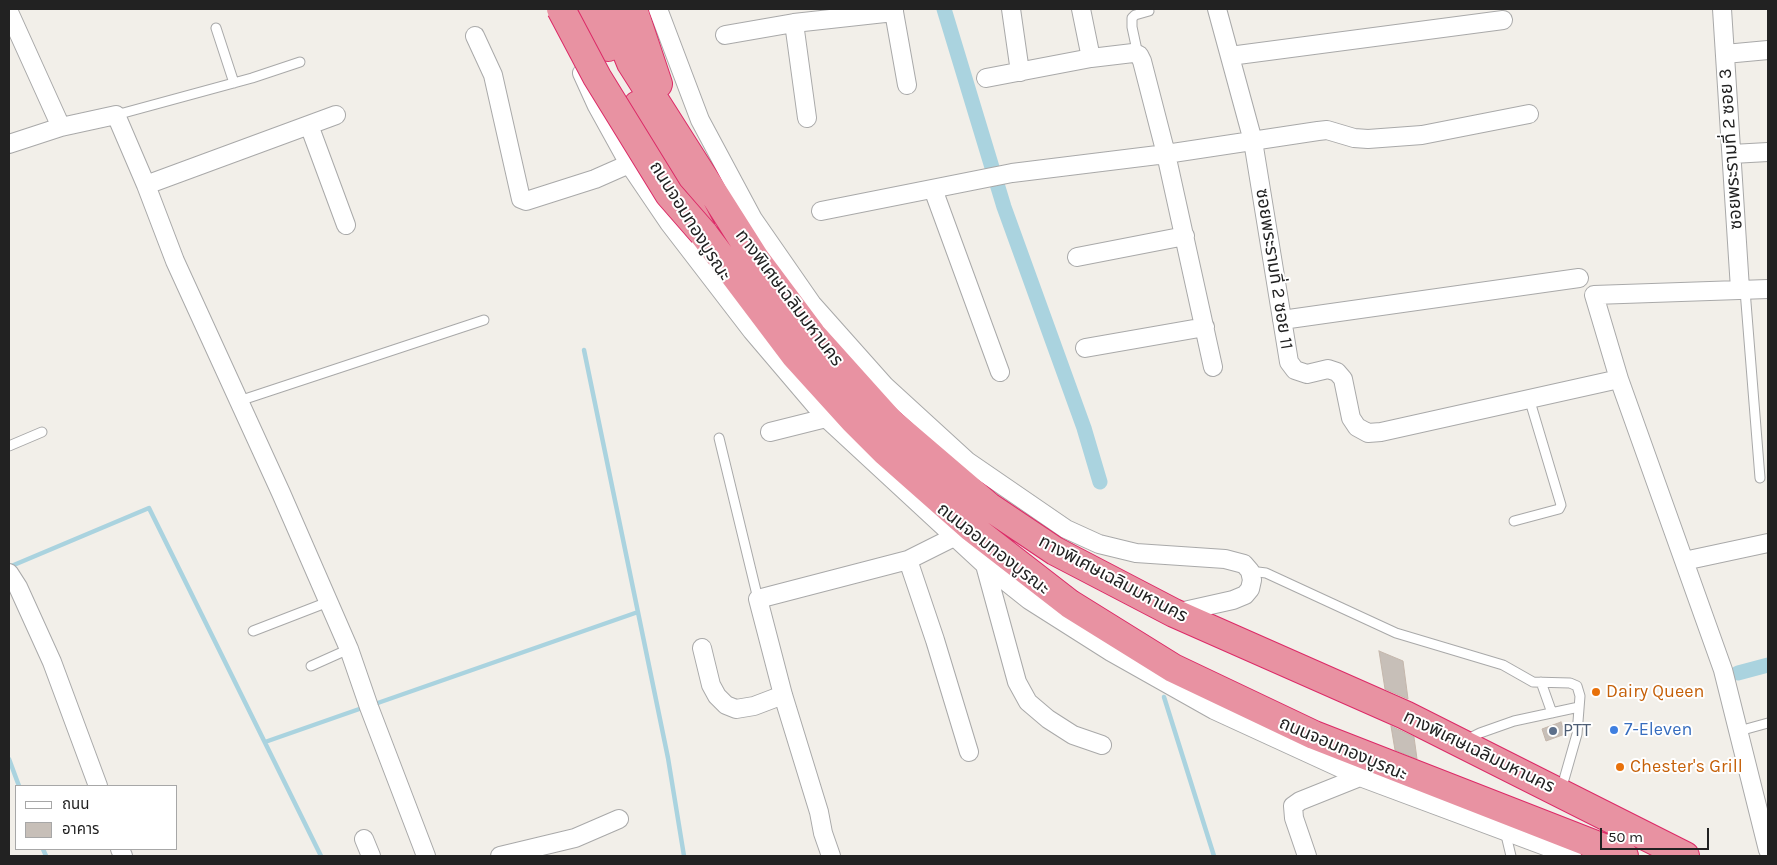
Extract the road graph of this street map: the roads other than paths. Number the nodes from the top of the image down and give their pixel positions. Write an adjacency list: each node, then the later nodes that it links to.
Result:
1 (547, 9): 42 (street)
2 (562, 9): 47 (highway, bridge)
3 (570, 9): 107 (street, ถนนจอมทองบูรณะ)
4 (588, 9): 47 (highway, bridge)
5 (609, 9): 36 (highway)
6 (633, 9): 36 (highway)
7 (658, 9): 74 (street)
8 (1011, 9): 26 (street)
9 (1081, 9): 24 (street)
10 (1217, 9): 23 (street, ซอยพระรามที่ 2 ซอย 11)
11 (1722, 9): 21 (street, ซอยพระรามที่ 2 ซอย 3)
12 (894, 10): 16 (street); 29 (street)
13 (1149, 10): 22 (lane)
14 (9, 12): 35 (street)
15 (1503, 20): 23 (street)
16 (794, 23): 18 (street); 33 (street)
17 (216, 28): 28 (lane)
18 (724, 35)
19 (475, 36): 42 (street)
20 (1768, 50): 21 (street)
21 (1725, 54): 41 (street, ซอยพระรามที่ 2 ซอย 3)
22 (1138, 55): 24 (street); 40 (street)
23 (1230, 56): 37 (street, ซอยพระรามที่ 2 ซอย 11)
24 (1091, 58): 26 (street)
25 (300, 62): 28 (lane)
26 (1020, 72): 27 (street)
27 (986, 78)
28 (234, 83): 31 (lane)
29 (907, 85)
30 (1529, 114): 37 (street)
31 (116, 115): 35 (street); 43 (street)
32 (336, 115): 34 (street)
33 (807, 118)
34 (309, 125): 43 (street); 46 (street)
35 (61, 127): 38 (street)
36 (674, 133): 78 (highway, ทางพิเศษเฉลิมมหานคร)
37 (1253, 142): 40 (street); 54 (street, ซอยพระรามที่ 2 ซอย 11)
38 (9, 144)
39 (1768, 152): 41 (street)
40 (1166, 154): 44 (street); 48 (street)
41 (1732, 154): 52 (street, ซอยพระรามที่ 2 ซอย 3)
42 (629, 164): 62 (street)
43 (146, 185): 61 (street)
44 (933, 189): 45 (street); 58 (street)
45 (821, 211)
46 (346, 225)
47 (703, 233): 108 (highway, ทางพิเศษเฉลิมมหานคร)
48 (1185, 236): 49 (street); 55 (street)
49 (1077, 257)
50 (1587, 286): 52 (street); 54 (street); 59 (street)
51 (1768, 289): 52 (street)
52 (1743, 290): 67 (lane)
53 (484, 320): 61 (lane)
54 (1282, 320): 60 (street, ซอยพระรามที่ 2 ซอย 11)
55 (1204, 327): 56 (street); 57 (street)
56 (1085, 348)
57 (1214, 367)
58 (1000, 372)
59 (1618, 379): 60 (street, ซอยพระรามที่ 2 ซอย 11); 72 (street)
60 (1529, 398): 68 (lane)
61 (239, 401): 77 (street)
62 (826, 418): 64 (street); 69 (street)
63 (42, 432): 66 (lane)
64 (770, 432)
65 (719, 438): 76 (lane)
66 (9, 446)
67 (1760, 478)
68 (1514, 521)
69 (954, 537): 71 (street); 73 (street)
70 (1768, 543): 72 (street)
71 (908, 560): 76 (street); 91 (street)
72 (1684, 562): 88 (street)
73 (985, 565): 90 (street); 92 (street)
74 (1250, 571): 78 (street); 83 (lane)
75 (9, 573): 93 (street)
76 (758, 599): 84 (street)
77 (328, 602): 79 (lane); 81 (street)
78 (1174, 613): 89 (highway, ทางพิเศษเฉลิมมหานคร)
79 (254, 631)
80 (702, 648): 84 (street)
81 (349, 649): 82 (lane); 101 (street)
82 (312, 666)
83 (1541, 682): 85 (lane); 86 (lane)
84 (783, 695): 103 (street)
85 (1579, 706): 86 (lane); 94 (lane)
86 (1552, 712): 89 (lane)
87 (1768, 723): 88 (lane)
88 (1739, 731): 96 (street)
89 (1461, 742): 94 (highway, ทางพิเศษเฉลิมมหานคร)
90 (1102, 745)
91 (969, 752)
92 (1360, 777): 97 (street); 104 (street)
93 (98, 785)
94 (1560, 792): 109 (highway, ทางพิเศษเฉลิมมหานคร)
95 (618, 818): 102 (street)
96 (1764, 822): 99 (street)
97 (1505, 831): 105 (lane); 106 (street)
98 (364, 839): 100 (street)
99 (1768, 850)
100 (371, 856)
101 (426, 856)
102 (500, 856)
103 (831, 856)
104 (1307, 856)
105 (1511, 856)
106 (1572, 856)
107 (1612, 856)
108 (1624, 856)
109 (1685, 856)

